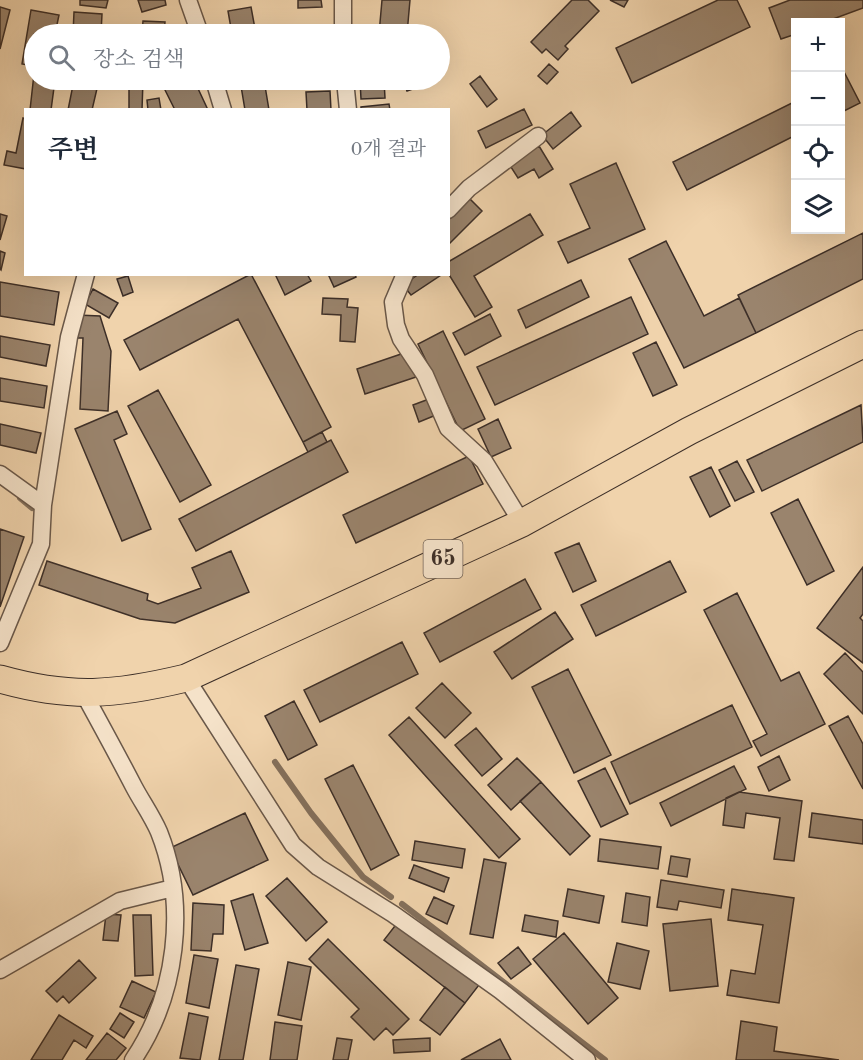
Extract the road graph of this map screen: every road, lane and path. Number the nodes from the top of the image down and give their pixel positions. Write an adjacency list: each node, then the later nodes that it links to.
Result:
1 (188, 0): 3 (street)
2 (343, 0): 4 (street)
3 (196, 24)
4 (342, 24)
5 (217, 90): 7 (street)
6 (346, 90): 8 (street)
7 (223, 108)
8 (348, 108)
9 (538, 136): 10 (street)
10 (450, 208)
11 (85, 276): 15 (street)
12 (404, 276): 16 (street)
13 (863, 344): 16 (main road, 65)
14 (0, 474): 15 (street)
15 (44, 506): 17 (street)
16 (522, 523): 18 (main road, 65)
17 (0, 643)
18 (186, 678): 20 (main road, 65); 24 (street)
19 (0, 679): 20 (main road, 65)
20 (84, 694): 21 (street)
21 (173, 888): 22 (street); 23 (street)
22 (0, 970)
23 (133, 1060)
24 (587, 1060)

